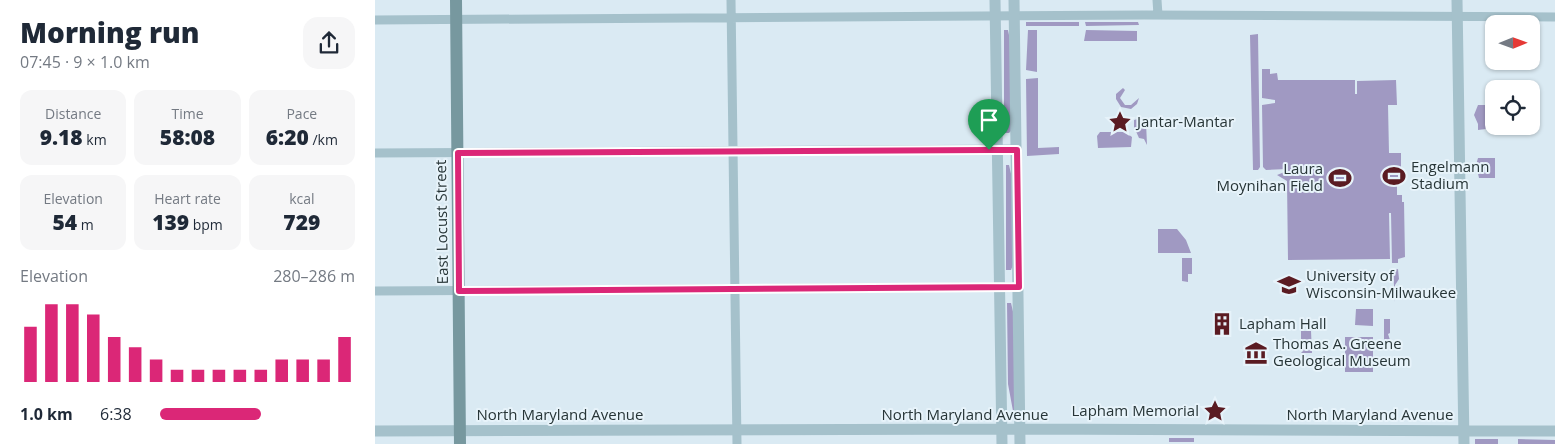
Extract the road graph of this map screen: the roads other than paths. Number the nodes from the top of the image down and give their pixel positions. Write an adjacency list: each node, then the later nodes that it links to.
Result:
1 (456, 0): 14 (main road, East Locust Street)
2 (731, 0): 8 (street)
3 (995, 0): 9 (street)
4 (1014, 0): 10 (street)
5 (1157, 0): 7 (street)
6 (1457, 0): 11 (street)
7 (1158, 15): 10 (street); 11 (street)
8 (731, 16): 9 (street); 14 (street); 17 (street)
9 (995, 16): 10 (street); 15 (street)
10 (1014, 16): 16 (street)
11 (1457, 17): 12 (street); 29 (street)
12 (1555, 17)
13 (375, 20): 14 (street)
14 (456, 20): 18 (main road, East Locust Street)
15 (997, 150): 16 (street); 17 (street); 20 (street)
16 (1017, 150): 21 (street)
17 (733, 151): 18 (street); 22 (street)
18 (458, 153): 19 (street); 24 (main road, East Locust Street)
19 (375, 154)
20 (1000, 287): 21 (street); 22 (street); 25 (street)
21 (1019, 287): 26 (street)
22 (734, 289): 24 (street); 28 (street)
23 (375, 291): 24 (street)
24 (459, 291): 27 (main road, East Locust Street)
25 (1002, 429): 26 (street, North Maryland Avenue); 28 (street, North Maryland Avenue); 34 (street)
26 (1020, 429): 29 (street, North Maryland Avenue); 35 (street)
27 (461, 430): 28 (street, North Maryland Avenue); 30 (street, North Maryland Avenue); 32 (main road, East Locust Street)
28 (737, 430): 33 (street)
29 (1463, 430): 31 (street, North Maryland Avenue); 36 (street)
30 (375, 431)
31 (1555, 431)
32 (461, 444)
33 (737, 444)
34 (1002, 444)
35 (1020, 444)
36 (1464, 444)

